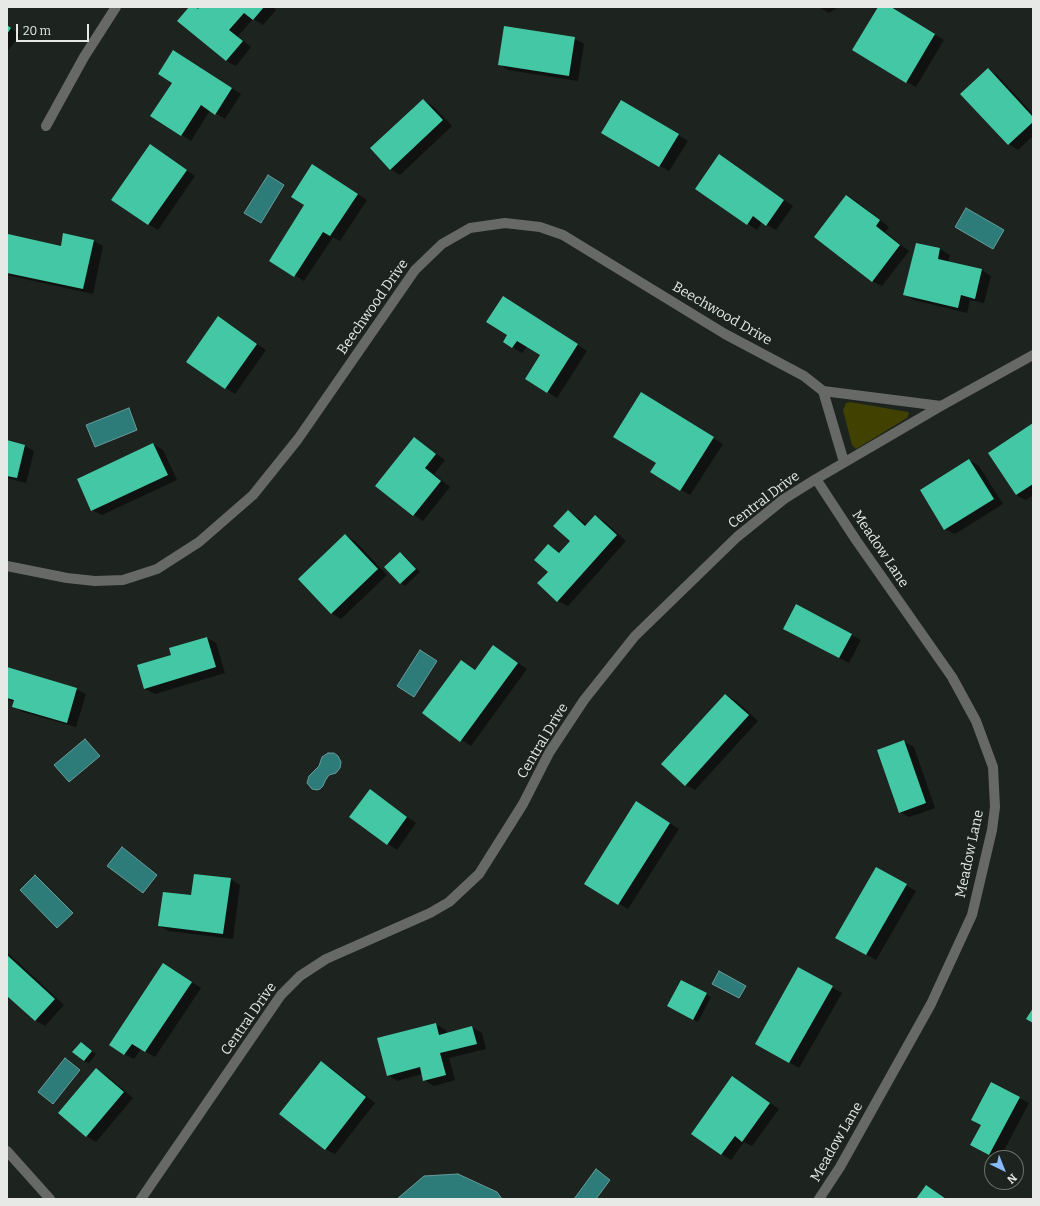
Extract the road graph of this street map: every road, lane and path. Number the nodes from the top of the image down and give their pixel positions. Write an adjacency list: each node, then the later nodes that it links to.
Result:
1 (116, 7): 2 (street)
2 (46, 126)
3 (1033, 355): 5 (street, Central Drive)
4 (823, 390): 5 (street, Beechwood Drive); 6 (street); 8 (street, Beechwood Drive)
5 (941, 406): 6 (street, Central Drive)
6 (844, 462): 7 (street, Central Drive)
7 (816, 479): 11 (street, Central Drive); 12 (street, Meadow Lane)
8 (7, 566)
9 (7, 1151): 10 (street)
10 (50, 1199)
11 (141, 1199)
12 (819, 1199)

